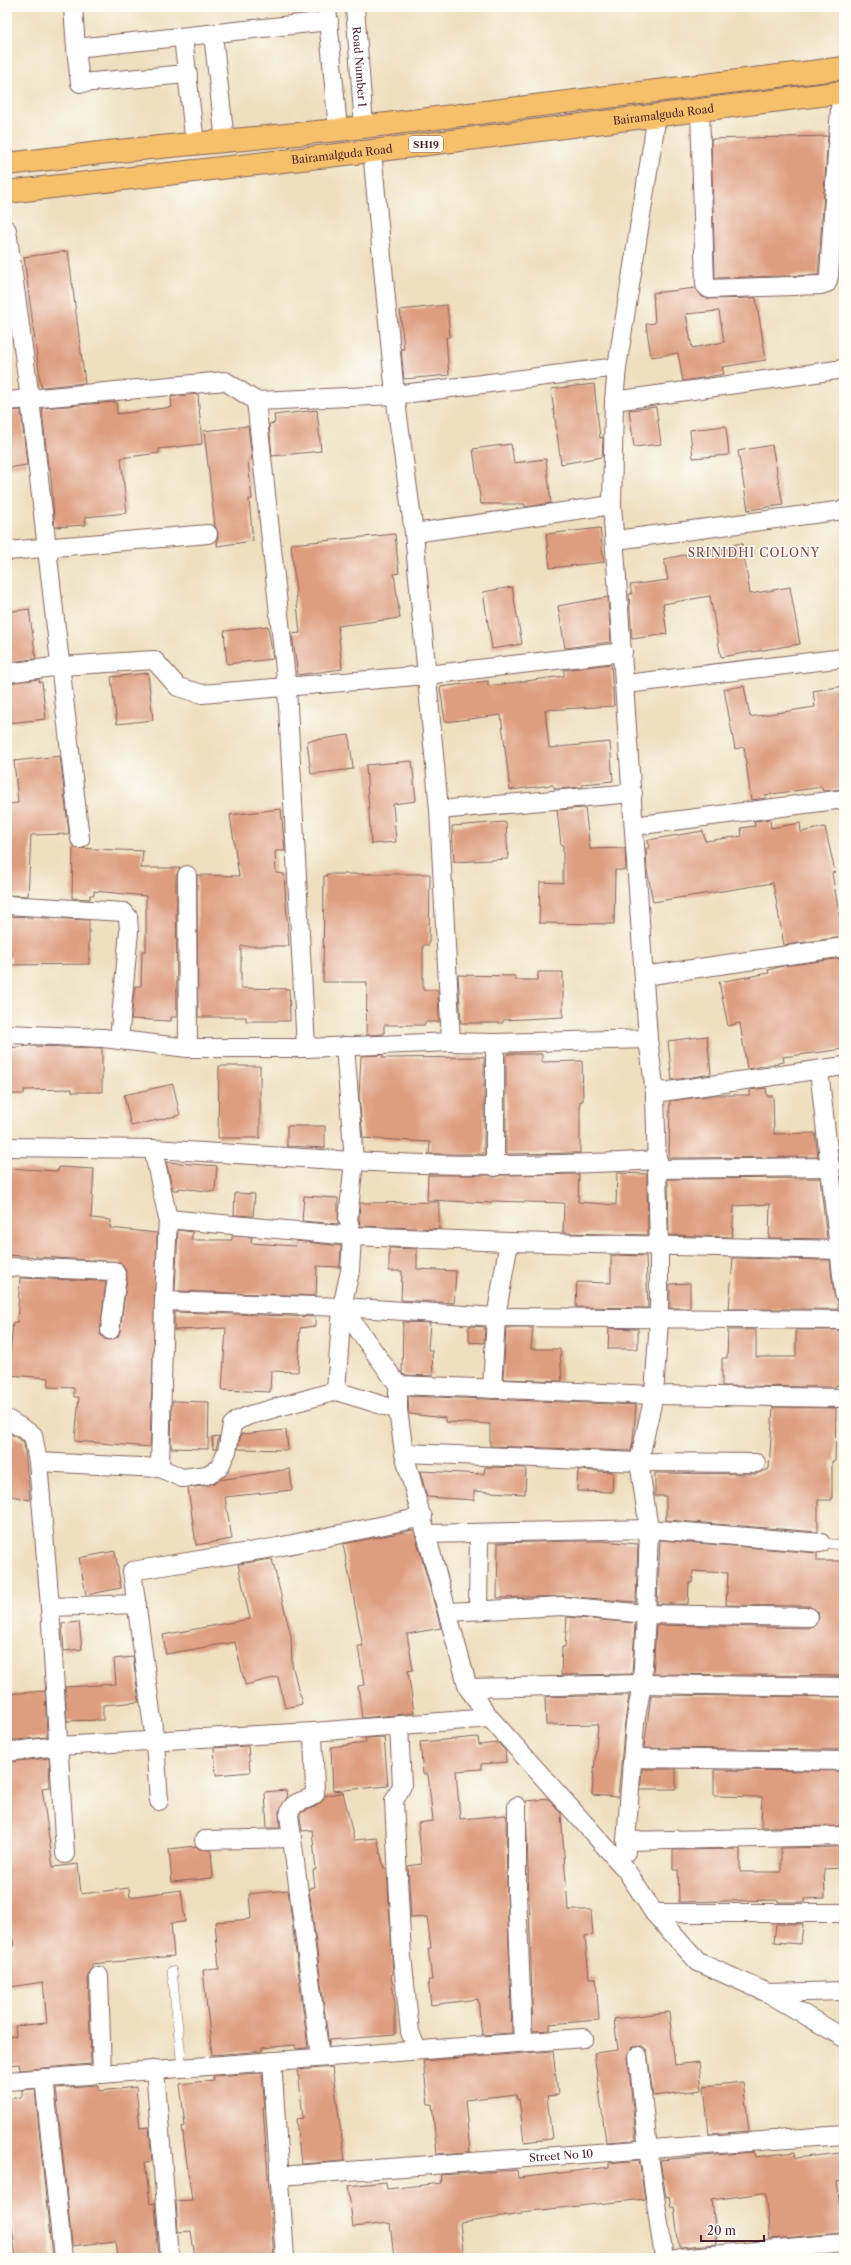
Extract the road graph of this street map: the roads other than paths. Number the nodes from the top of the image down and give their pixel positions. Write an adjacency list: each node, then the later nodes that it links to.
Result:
1 (73, 7): 6 (street)
2 (355, 7): 12 (street, Road Number 1)
3 (328, 14): 4 (street); 13 (street)
4 (212, 34): 5 (street); 14 (street)
5 (183, 38): 6 (street); 8 (street)
6 (76, 48): 8 (street)
7 (844, 68): 12 (main road, SH19)
8 (188, 74): 15 (street)
9 (843, 93): 10 (main road, Bairamalguda Road / SH19); 10 (street)
10 (700, 110): 11 (main road, Bairamalguda Road / SH19)
11 (657, 115): 16 (main road, Bairamalguda Road / SH19); 20 (street)
12 (364, 127): 13 (main road, SH19)
13 (338, 130): 14 (main road, SH19)
14 (225, 141): 15 (main road, SH19)
15 (195, 144): 17 (main road, SH19)
16 (372, 151): 18 (main road, Bairamalguda Road / SH19); 22 (street)
17 (7, 164)
18 (7, 192)
19 (7, 230): 23 (street)
20 (617, 367): 22 (street); 26 (street)
21 (844, 370): 26 (street)
22 (395, 395): 25 (street); 29 (street)
23 (30, 399): 24 (street); 25 (street); 32 (street)
24 (7, 401)
25 (256, 401): 40 (street)
26 (614, 401): 27 (street)
27 (612, 505): 29 (street); 31 (street)
28 (844, 510): 31 (street)
29 (414, 533): 38 (street)
30 (208, 534): 32 (street)
31 (616, 540): 34 (street)
32 (47, 547): 33 (street); 36 (street)
33 (7, 551)
34 (623, 652): 38 (street); 39 (street)
35 (844, 658): 39 (street)
36 (61, 666): 37 (street); 40 (street); 45 (street)
37 (7, 673)
38 (427, 675): 40 (street); 43 (street)
39 (626, 684): 41 (street)
40 (287, 688): 57 (street)
41 (633, 793): 43 (street); 44 (street)
42 (844, 799): 44 (street)
43 (439, 810): 53 (street)
44 (634, 826): 49 (street)
45 (80, 839)
46 (188, 875): 56 (street)
47 (7, 904): 52 (street)
48 (844, 947): 49 (street)
49 (644, 976): 51 (street)
50 (7, 1034): 52 (street)
51 (648, 1039): 54 (street); 60 (street)
52 (119, 1040): 56 (street)
53 (451, 1042): 54 (street); 55 (street)
54 (495, 1044): 65 (street)
55 (345, 1046): 57 (street); 63 (street)
56 (188, 1048): 57 (street)
57 (306, 1048)
58 (844, 1066): 59 (street)
59 (819, 1070): 60 (street); 66 (street)
60 (655, 1093): 64 (street)
61 (7, 1147): 62 (street)
62 (153, 1149): 63 (street); 67 (street)
63 (354, 1162): 65 (street); 68 (street)
64 (658, 1165): 65 (street); 66 (street); 71 (street)
65 (495, 1167)
66 (831, 1167): 69 (street)
67 (168, 1219): 68 (street); 74 (street)
68 (352, 1236): 70 (street); 75 (street)
69 (841, 1240): 71 (street); 73 (street)
70 (509, 1242): 71 (street); 76 (street)
71 (660, 1246): 77 (street)
72 (7, 1267): 79 (street)
73 (844, 1293)
74 (164, 1301): 75 (street); 91 (street)
75 (342, 1307): 76 (street); 80 (street); 82 (street)
76 (496, 1317): 77 (street); 81 (street)
77 (659, 1320): 78 (street); 83 (street)
78 (844, 1320)
79 (110, 1330)
80 (398, 1384): 81 (street); 85 (street)
81 (492, 1389): 83 (street)
82 (336, 1391): 85 (street); 91 (street)
83 (654, 1395): 84 (street); 89 (street)
84 (844, 1398)
85 (398, 1410): 87 (street)
86 (7, 1419): 88 (street)
87 (404, 1453): 89 (street); 92 (street)
88 (38, 1462): 91 (street); 98 (street)
89 (639, 1462): 90 (street); 93 (street)
90 (756, 1463)
91 (160, 1468)
92 (425, 1526): 94 (street); 97 (street); 100 (street)
93 (649, 1530): 94 (street); 95 (street); 101 (street)
94 (479, 1533): 99 (street)
95 (821, 1543): 96 (lane)
96 (844, 1545)
97 (137, 1604): 98 (street); 109 (street)
98 (50, 1607): 110 (street)
99 (478, 1609): 100 (street); 101 (street)
100 (448, 1612): 105 (street)
101 (646, 1614): 102 (street); 103 (street)
102 (809, 1617)
103 (642, 1684): 104 (street); 105 (street); 112 (street)
104 (844, 1687)
105 (468, 1688): 106 (street)
106 (490, 1718): 107 (street); 121 (street)
107 (399, 1726): 108 (street); 131 (street)
108 (313, 1732): 109 (street); 117 (street)
109 (155, 1742): 110 (street); 114 (street)
110 (57, 1746): 111 (street); 120 (street)
111 (7, 1752)
112 (633, 1758): 113 (street); 119 (street)
113 (844, 1761)
114 (159, 1801)
115 (517, 1806): 130 (street)
116 (844, 1836): 119 (street)
117 (292, 1838): 118 (street); 133 (street)
118 (204, 1840)
119 (626, 1841): 121 (street)
120 (65, 1854)
121 (626, 1870): 122 (street)
122 (654, 1913): 123 (street); 127 (street)
123 (844, 1913)
124 (172, 1972): 135 (lane)
125 (99, 1976): 137 (street)
126 (844, 1991): 127 (street)
127 (768, 1993): 129 (street)
128 (584, 2038): 130 (street)
129 (844, 2038)
130 (523, 2041): 131 (street)
131 (417, 2050): 133 (street)
132 (638, 2056): 141 (street)
133 (320, 2057): 134 (street)
134 (272, 2061): 135 (street); 142 (street)
135 (182, 2067): 136 (street)
136 (155, 2069): 137 (street); 145 (street)
137 (102, 2074): 138 (street)
138 (44, 2078): 139 (street); 144 (street)
139 (7, 2081)
140 (844, 2135): 141 (street, Street No 10)
141 (648, 2149): 142 (street, Street No 10); 147 (street)
142 (279, 2176): 146 (street)
143 (844, 2242): 148 (street)
144 (63, 2258)
145 (170, 2258)
146 (285, 2258)
147 (664, 2258)
148 (679, 2258)

